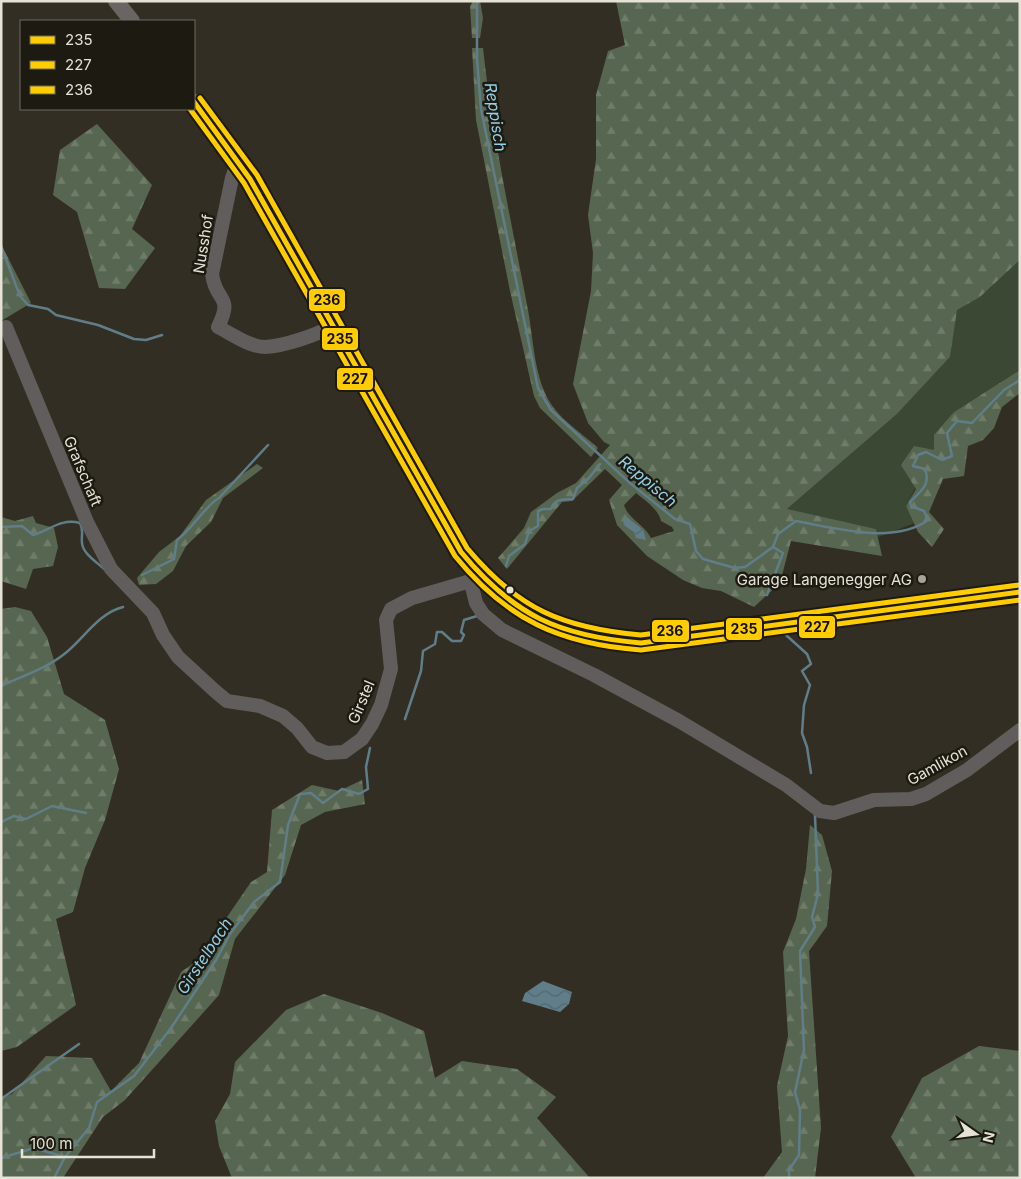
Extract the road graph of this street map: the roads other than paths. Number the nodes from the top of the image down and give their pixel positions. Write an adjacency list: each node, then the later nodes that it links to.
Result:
1 (116, 1): 2 (main road)
2 (131, 20)
3 (195, 103): 4 (main road)
4 (238, 161): 5 (main road); 5 (street, Nusshof)
5 (333, 326): 7 (main road)
6 (6, 327): 9 (street, Grafschaft)
7 (476, 581): 8 (main road); 9 (street, Girstel); 10 (street, Gamlikon)
8 (1020, 592)
9 (153, 613)
10 (1020, 730)

